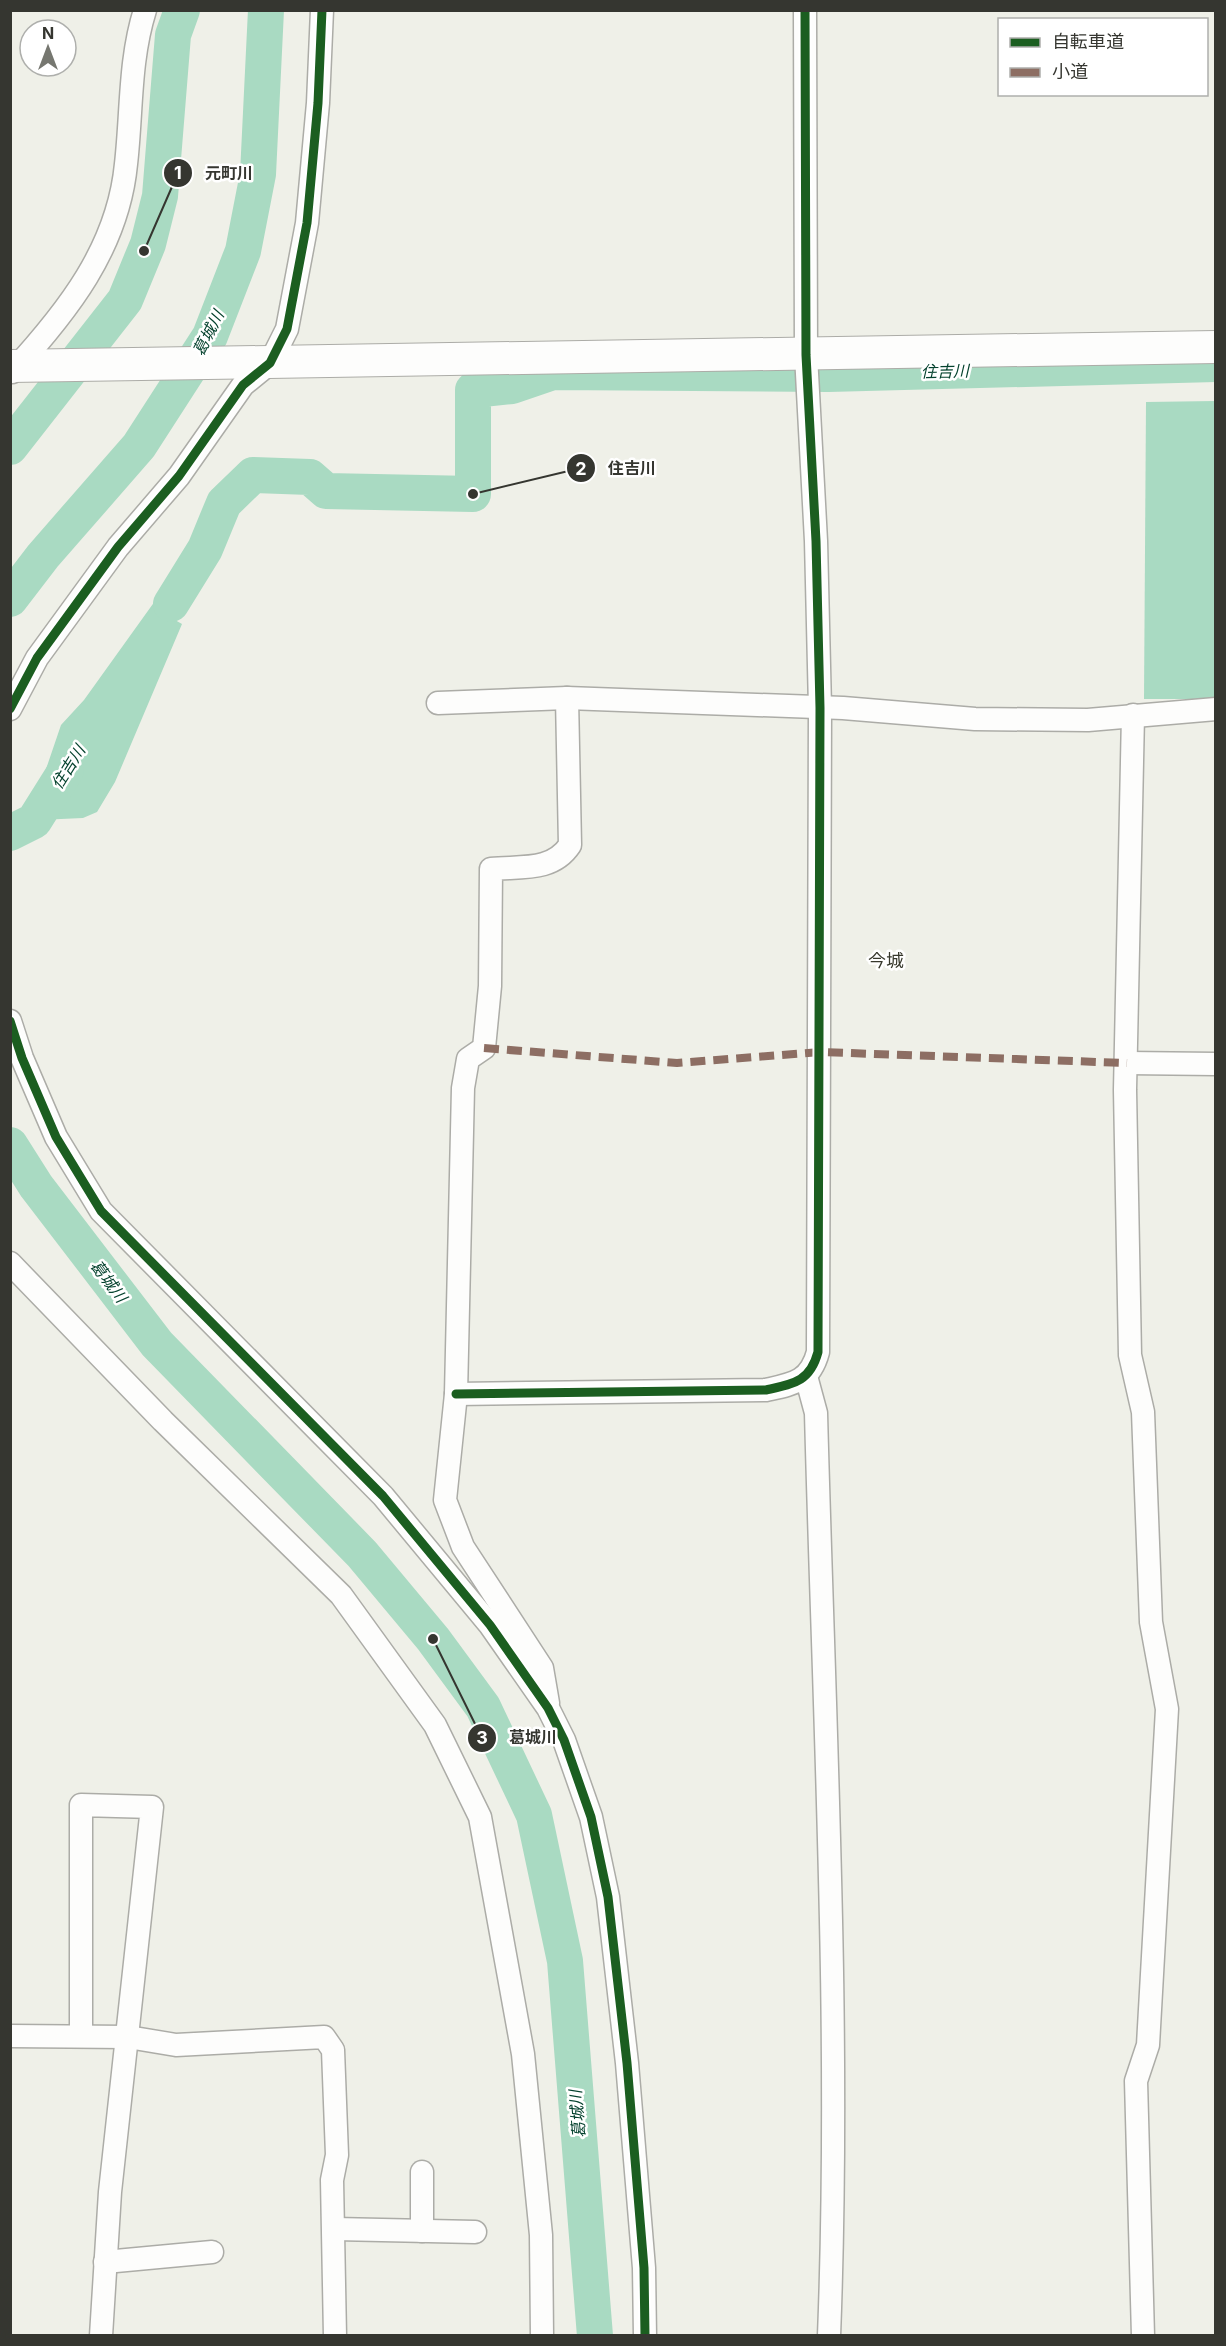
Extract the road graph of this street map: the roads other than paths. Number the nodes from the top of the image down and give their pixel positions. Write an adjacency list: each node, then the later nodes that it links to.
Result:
1 (145, 10): 7 (street)
2 (322, 10): 5 (street)
3 (805, 10): 6 (street)
4 (1215, 347): 6 (street)
5 (258, 363): 6 (street); 7 (street); 11 (street)
6 (807, 366): 10 (street)
7 (16, 368)
8 (567, 698): 9 (street); 10 (street); 19 (street)
9 (438, 703)
10 (819, 708): 13 (street); 18 (street)
11 (10, 709)
12 (1215, 710): 13 (street)
13 (1133, 715): 15 (street)
14 (10, 1021): 20 (street)
15 (1126, 1063): 16 (street); 35 (street)
16 (1215, 1064)
17 (10, 1263): 32 (street)
18 (806, 1376): 19 (street); 34 (street)
19 (456, 1394): 20 (street)
20 (548, 1708): 33 (street)
21 (81, 2035): 22 (street); 23 (street); 23 (street)
22 (10, 2036)
23 (128, 2037): 25 (street); 29 (street)
24 (422, 2172): 26 (street)
25 (335, 2229): 26 (street); 31 (street)
26 (422, 2231): 27 (street)
27 (475, 2232)
28 (212, 2252): 29 (street)
29 (105, 2262): 30 (street)
30 (101, 2336)
31 (335, 2336)
32 (543, 2336)
33 (645, 2336)
34 (829, 2336)
35 (1143, 2336)

